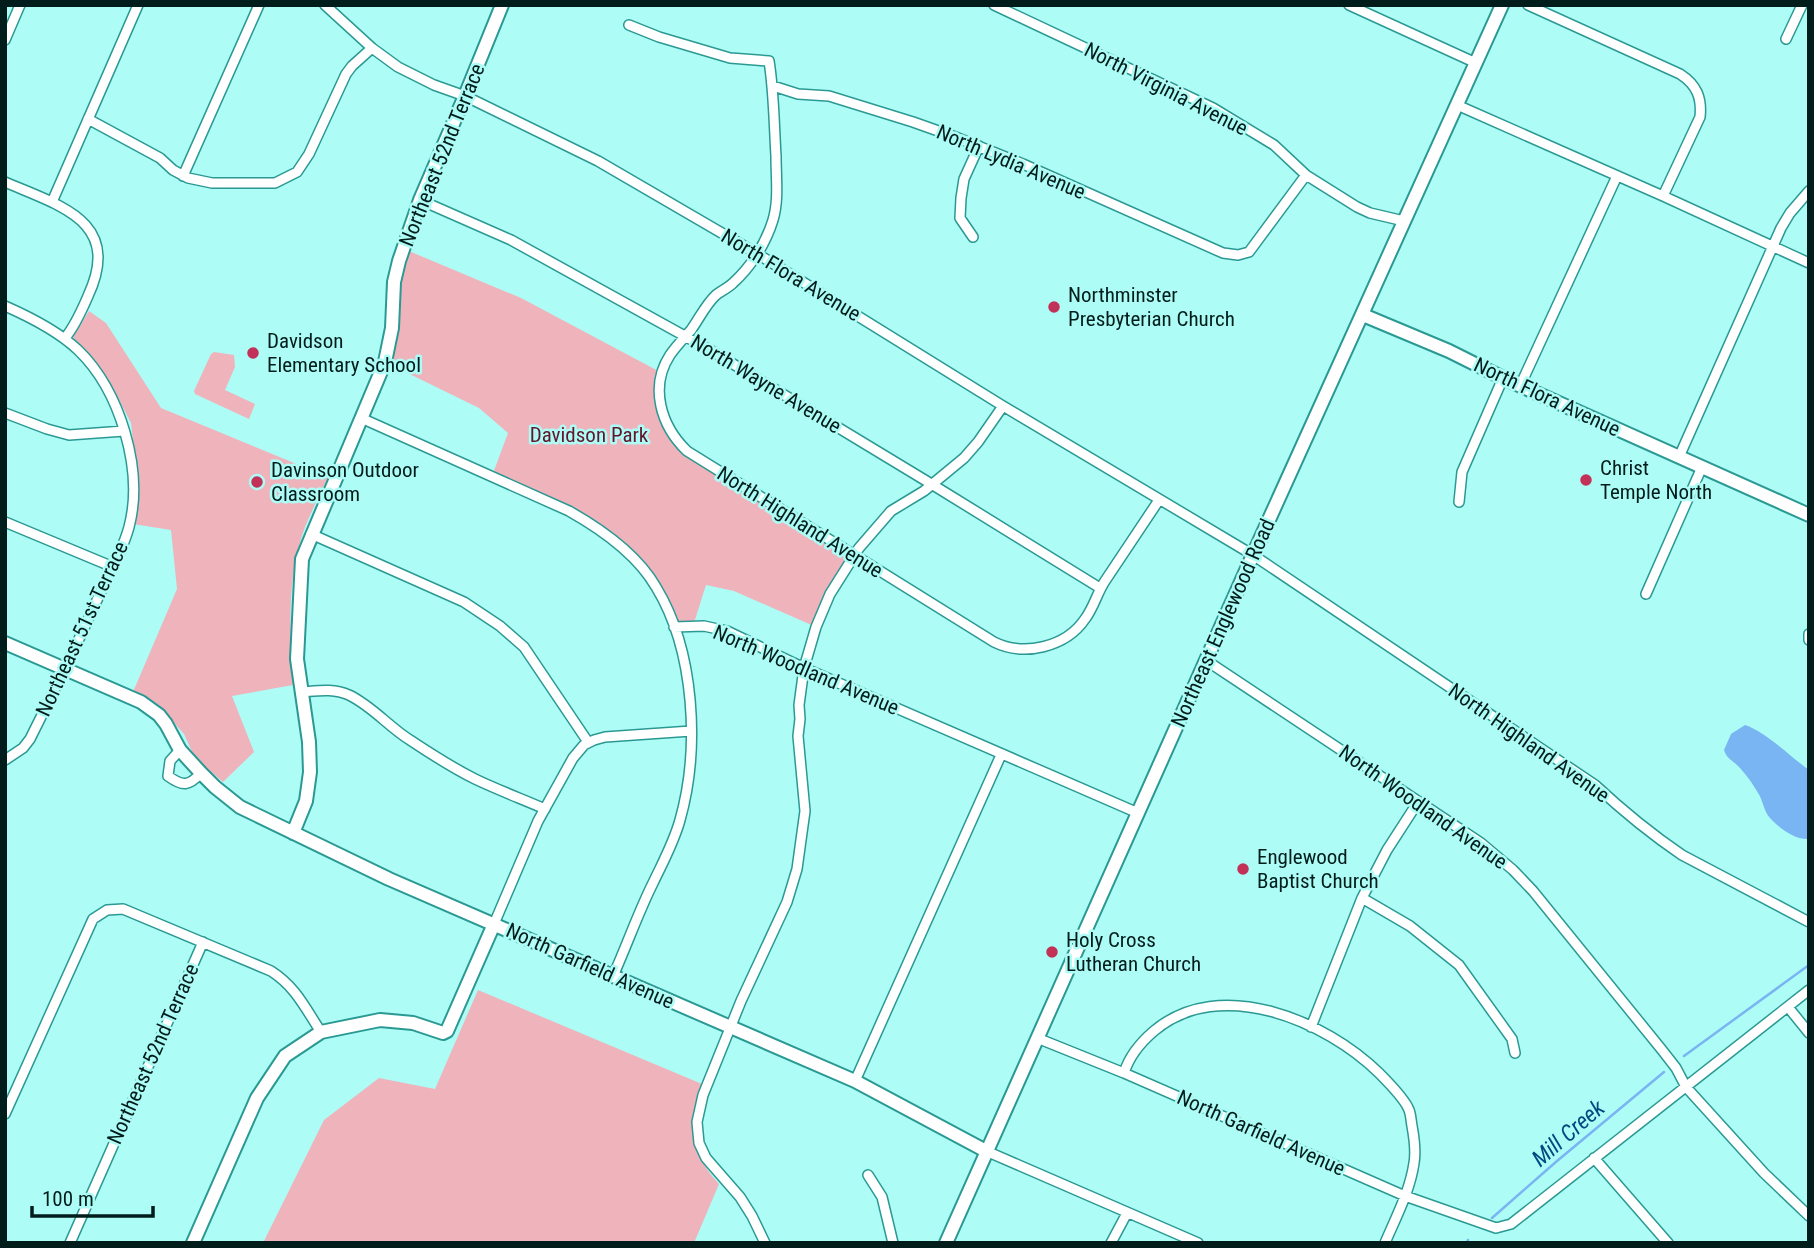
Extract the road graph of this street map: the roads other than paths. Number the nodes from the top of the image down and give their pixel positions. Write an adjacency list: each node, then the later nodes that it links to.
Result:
1 (20, 5): 13 (street)
2 (138, 5): 19 (street)
3 (259, 5): 22 (street)
4 (326, 5): 14 (street, North Flora Avenue)
5 (502, 5): 17 (street, Northeast 52nd Terrace)
6 (994, 5): 21 (street, North Virginia Avenue)
7 (1349, 5): 15 (street)
8 (1502, 5): 15 (street, Northeast Englewood Road)
9 (1528, 5): 26 (street)
10 (1802, 5): 12 (street)
11 (629, 25): 16 (street, North Highland Avenue)
12 (1786, 39)
13 (5, 40)
14 (372, 48): 17 (street, North Flora Avenue); 22 (street)
15 (1476, 63): 18 (street, Northeast Englewood Road)
16 (773, 86): 20 (street, North Lydia Avenue); 32 (street, North Highland Avenue)
17 (466, 96): 27 (street, Northeast 52nd Terrace); 32 (street, North Flora Avenue)
18 (1457, 105): 23 (street); 29 (street, Northeast Englewood Road)
19 (88, 119): 22 (street); 28 (street)
20 (979, 146): 21 (street, North Lydia Avenue); 30 (street)
21 (1306, 175): 29 (street, North Virginia Avenue)
22 (183, 176)
23 (1617, 176): 26 (street); 39 (street)
24 (5, 182): 28 (street)
25 (1809, 191): 31 (street)
26 (1663, 196): 31 (street)
27 (420, 200): 36 (street, North Wayne Avenue); 42 (street, Northeast 52nd Terrace)
28 (52, 202): 37 (street)
29 (1404, 221): 35 (street, Northeast Englewood Road)
30 (972, 237)
31 (1772, 247): 33 (street); 44 (street)
32 (757, 253): 36 (street, North Highland Avenue); 40 (street, North Flora Avenue)
33 (1809, 263)
34 (5, 306): 37 (street)
35 (1363, 315): 38 (street, North Flora Avenue); 53 (street, Northeast Englewood Road)
36 (686, 337): 46 (street, North Wayne Avenue); 52 (street, North Highland Avenue)
37 (65, 338): 43 (street, Northeast 51st Terrace)
38 (1503, 378): 39 (street, North Flora Avenue); 48 (street)
39 (1520, 386): 44 (street, North Flora Avenue)
40 (1003, 406): 46 (street); 47 (street, North Flora Avenue)
41 (5, 414): 43 (street)
42 (361, 418): 51 (street, Northeast 52nd Terrace); 57 (street)
43 (124, 431): 54 (street, Northeast 51st Terrace)
44 (1679, 457): 45 (street, North Flora Avenue)
45 (1702, 467): 49 (street, North Flora Avenue); 56 (street)
46 (933, 485): 52 (street); 55 (street, North Wayne Avenue)
47 (1159, 500): 53 (street, North Flora Avenue); 55 (street)
48 (1459, 502)
49 (1809, 515)
50 (5, 522): 54 (street)
51 (311, 534): 64 (street, Northeast 52nd Terrace); 66 (street)
52 (854, 555): 55 (street, North Highland Avenue); 62 (street)
53 (1253, 555): 61 (street, Northeast Englewood Road); 76 (street, North Highland Avenue)
54 (113, 567): 63 (street, Northeast 51st Terrace)
55 (1100, 588)
56 (1646, 594)
57 (674, 627): 62 (street, North Woodland Avenue); 65 (street)
58 (1809, 634): 59 (street)
59 (1809, 640)
60 (5, 643): 63 (street, North Garfield Avenue)
61 (1206, 660): 71 (street, North Woodland Avenue); 73 (street, Northeast Englewood Road)
62 (804, 668): 68 (street, North Woodland Avenue); 83 (street)
63 (65, 670): 67 (street, North Garfield Avenue); 69 (street, Northeast 51st Terrace)
64 (301, 692): 72 (street); 74 (street, Northeast 52nd Terrace)
65 (691, 731): 66 (street); 79 (street)
66 (589, 742): 72 (street)
67 (180, 750): 70 (street, North Garfield Avenue); 70 (street)
68 (1002, 755): 73 (street, North Woodland Avenue); 89 (street)
69 (6, 759)
70 (201, 773): 74 (street, North Garfield Avenue)
71 (1418, 802): 75 (street); 90 (street, North Woodland Avenue)
72 (545, 809): 77 (street)
73 (1138, 813): 86 (street, Northeast Englewood Road)
74 (293, 833): 77 (street, North Garfield Avenue)
75 (1363, 898): 82 (street); 87 (street)
76 (1809, 922)
77 (494, 924): 79 (street, North Garfield Avenue); 84 (street)
78 (203, 942): 84 (street); 91 (street); 98 (street, Northeast 52nd Terrace)
79 (613, 976): 83 (street, North Garfield Avenue)
80 (1809, 990): 81 (street)
81 (1788, 1007): 85 (street); 90 (street)
82 (1311, 1027): 88 (street); 95 (street)
83 (730, 1028): 89 (street, North Garfield Avenue); 100 (street)
84 (321, 1032): 99 (street)
85 (1809, 1033)
86 (1037, 1038): 88 (street, North Garfield Avenue); 92 (street, Northeast Englewood Road)
87 (1515, 1053)
88 (1124, 1073): 95 (street, North Garfield Avenue)
89 (855, 1081): 92 (street, North Garfield Avenue)
90 (1686, 1087): 93 (street); 97 (street, North Woodland Avenue)
91 (5, 1114)
92 (986, 1151): 96 (street); 102 (street, Northeast Englewood Road)
93 (1594, 1158): 95 (street, North Garfield Avenue); 106 (street)
94 (868, 1175): 101 (street)
95 (1405, 1196): 105 (street)
96 (1127, 1213): 103 (street); 104 (street)
97 (1809, 1216)
98 (70, 1243)
99 (193, 1243)
100 (765, 1243)
101 (893, 1243)
102 (946, 1243)
103 (1111, 1243)
104 (1198, 1243)
105 (1385, 1243)
106 (1668, 1243)

